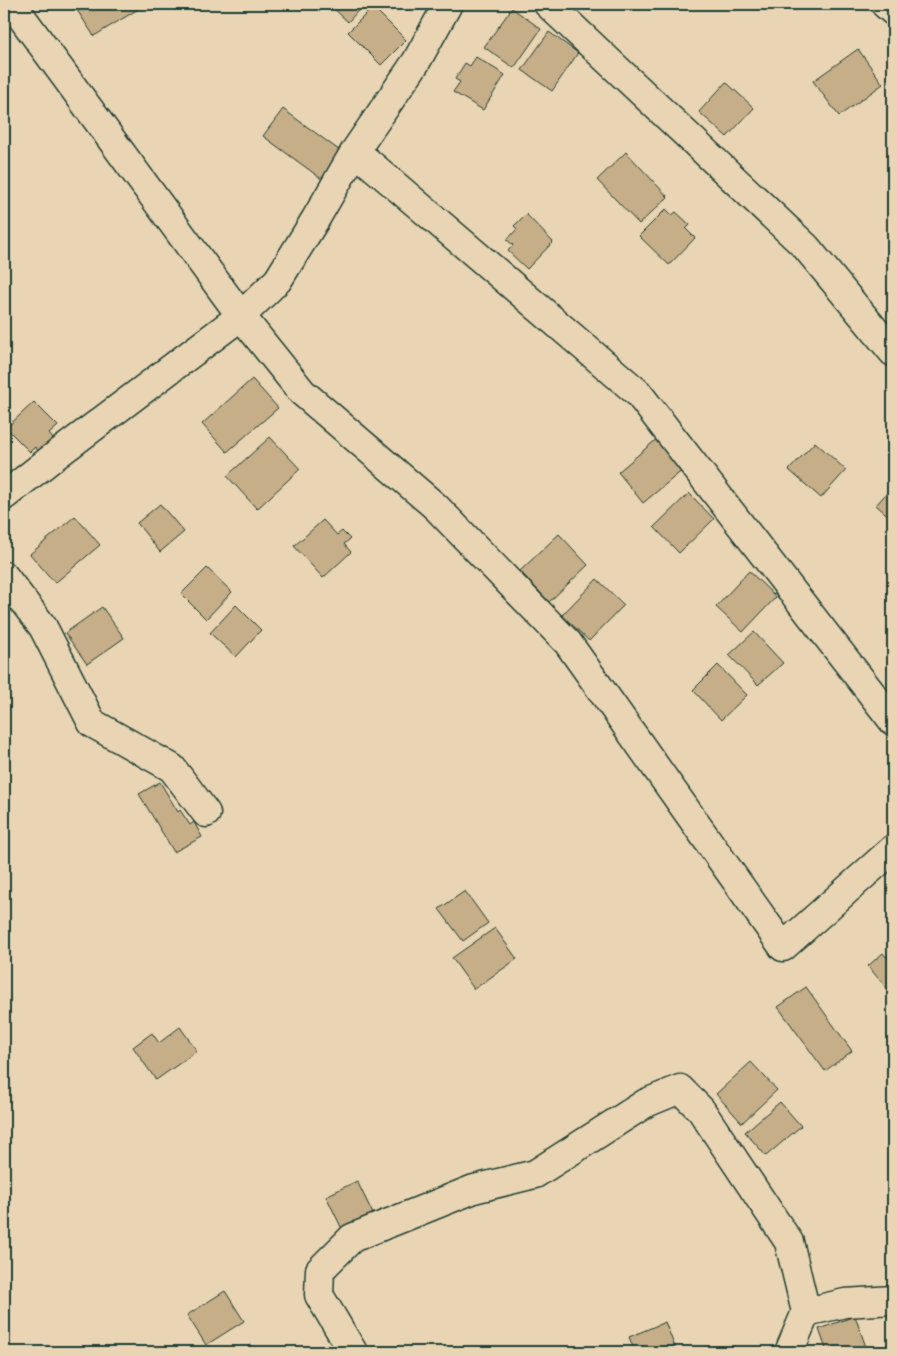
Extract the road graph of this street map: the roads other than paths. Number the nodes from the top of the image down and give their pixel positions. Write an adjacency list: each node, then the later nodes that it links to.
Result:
1 (12, 4): 7 (street)
2 (448, 4): 6 (street)
3 (548, 4): 8 (street)
4 (885, 4): 5 (street)
5 (893, 11)
6 (355, 151): 7 (street); 11 (street)
7 (241, 316): 9 (street); 13 (street)
8 (893, 352)
9 (4, 496)
10 (4, 576): 12 (street)
11 (893, 721)
12 (206, 813)
13 (893, 849)
14 (893, 1300): 15 (street)
15 (806, 1312): 16 (street); 17 (street)
16 (795, 1348)
17 (353, 1352)

